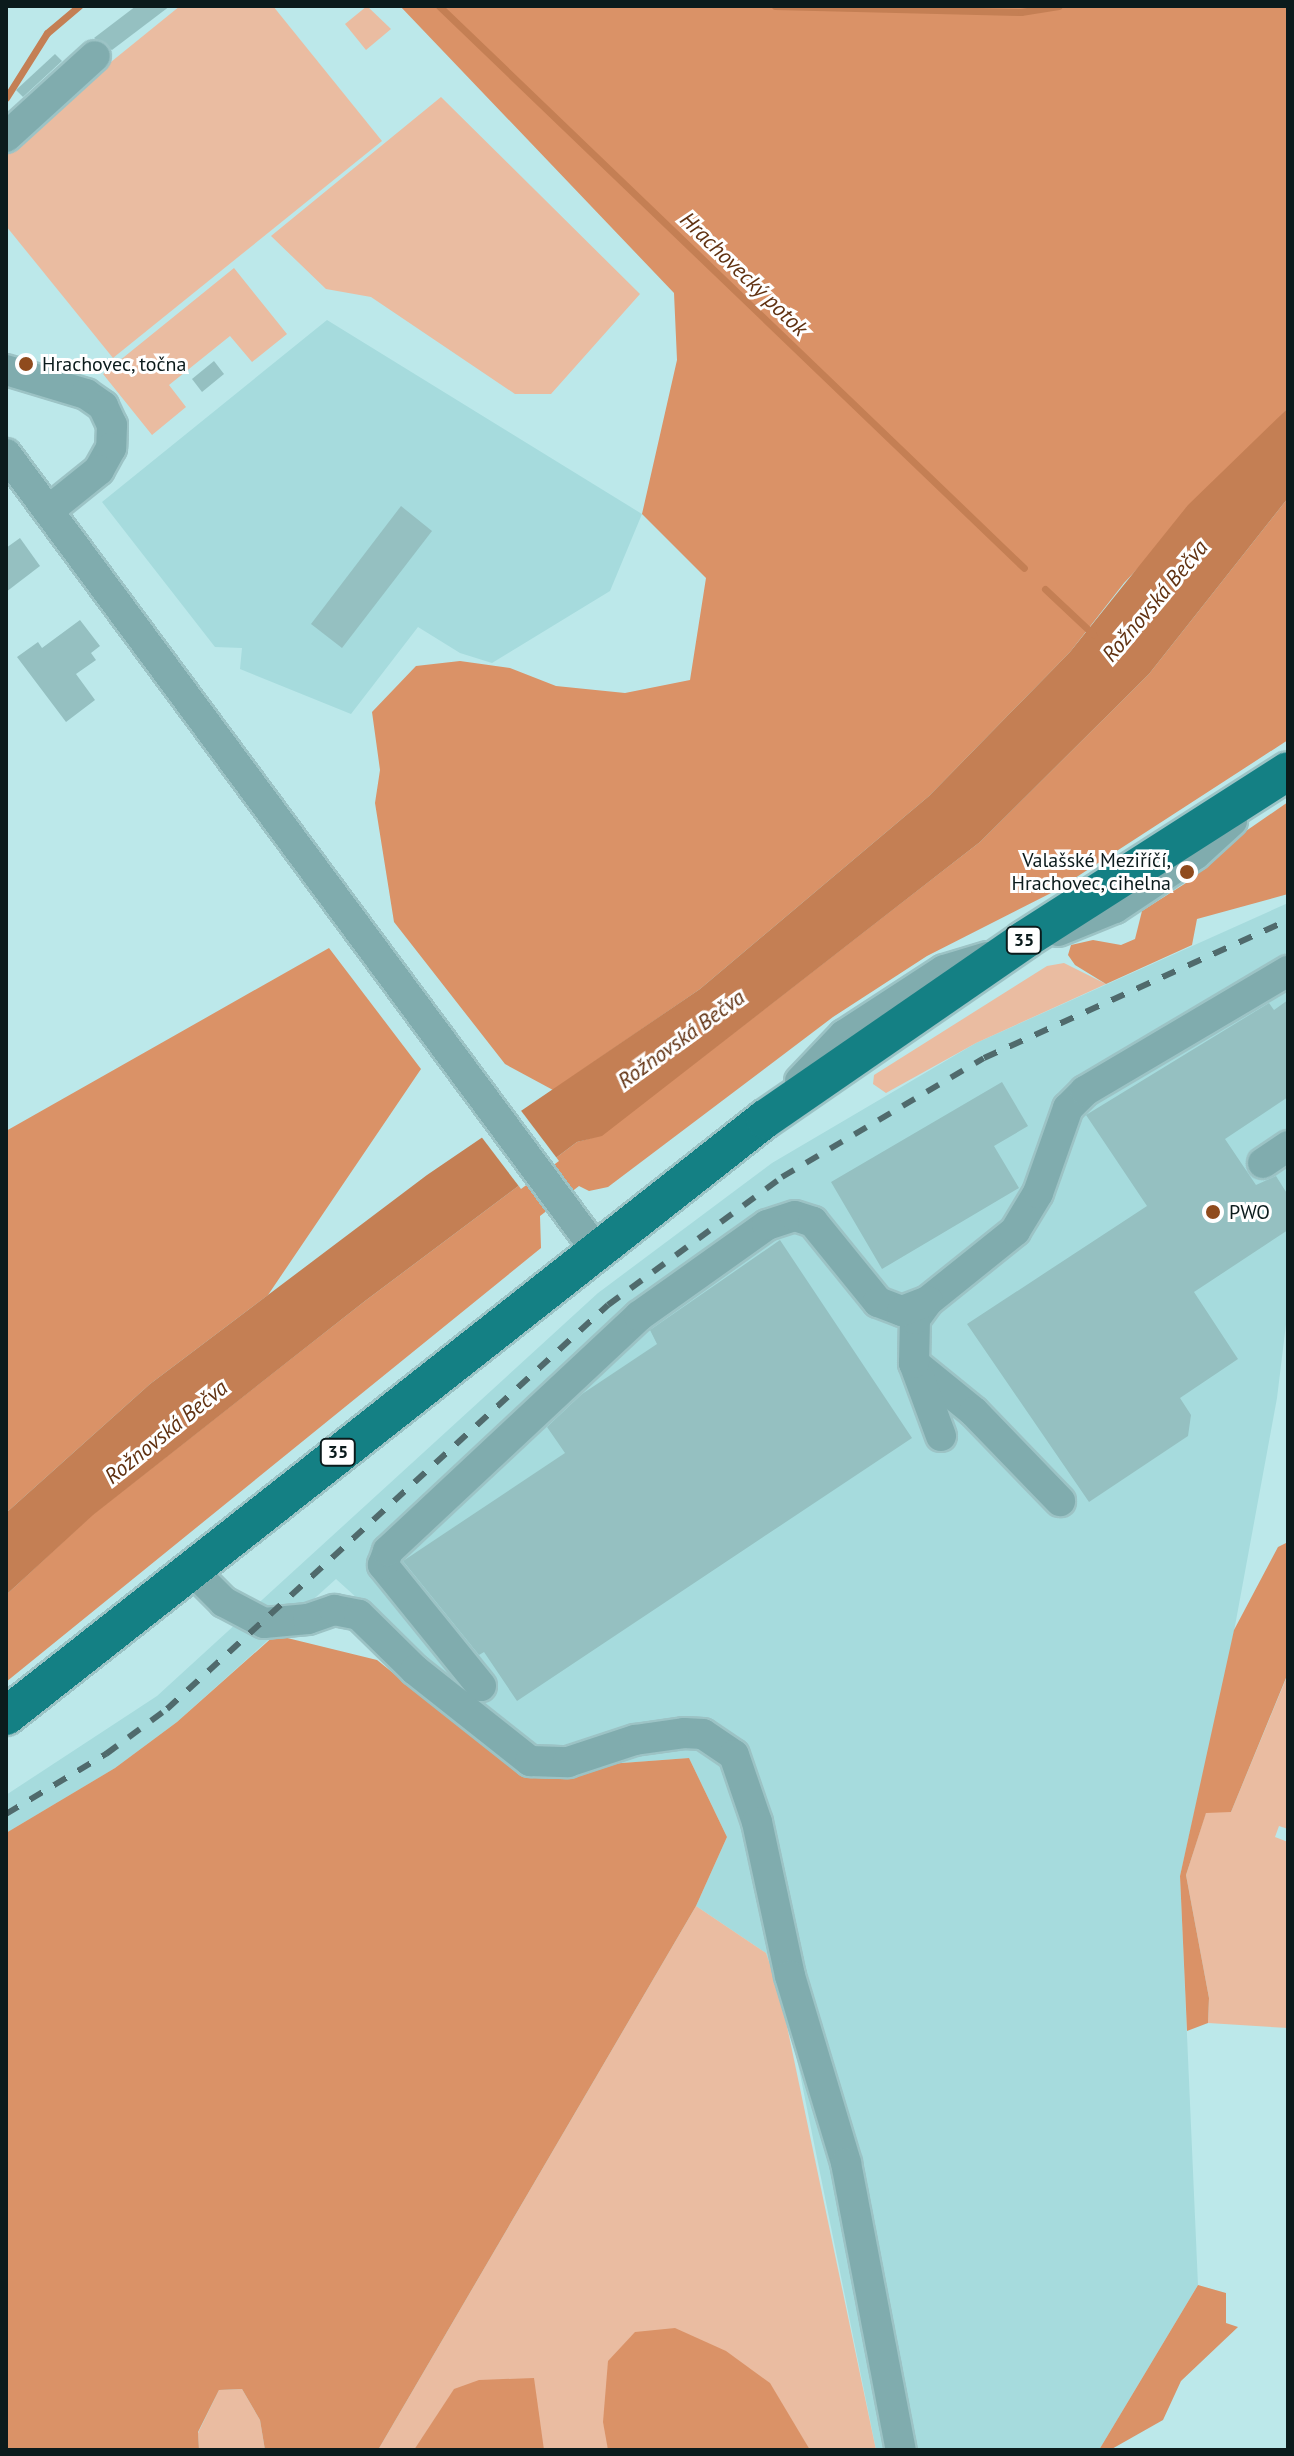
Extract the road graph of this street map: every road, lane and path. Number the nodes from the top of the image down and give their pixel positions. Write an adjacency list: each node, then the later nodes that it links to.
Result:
1 (95, 56): 2 (street)
2 (6, 137)
3 (6, 370): 5 (street)
4 (6, 454): 5 (street)
5 (48, 511): 8 (street)
6 (1288, 772): 8 (main road, 35)
7 (1288, 971): 9 (street)
8 (596, 1250): 13 (main road, 35)
9 (928, 1301): 10 (street); 14 (street)
10 (914, 1363): 11 (street); 12 (street)
11 (941, 1436)
12 (1060, 1501)
13 (191, 1569): 15 (main road, 35); 16 (street)
14 (481, 1686)
15 (6, 1716)
16 (901, 2450)

